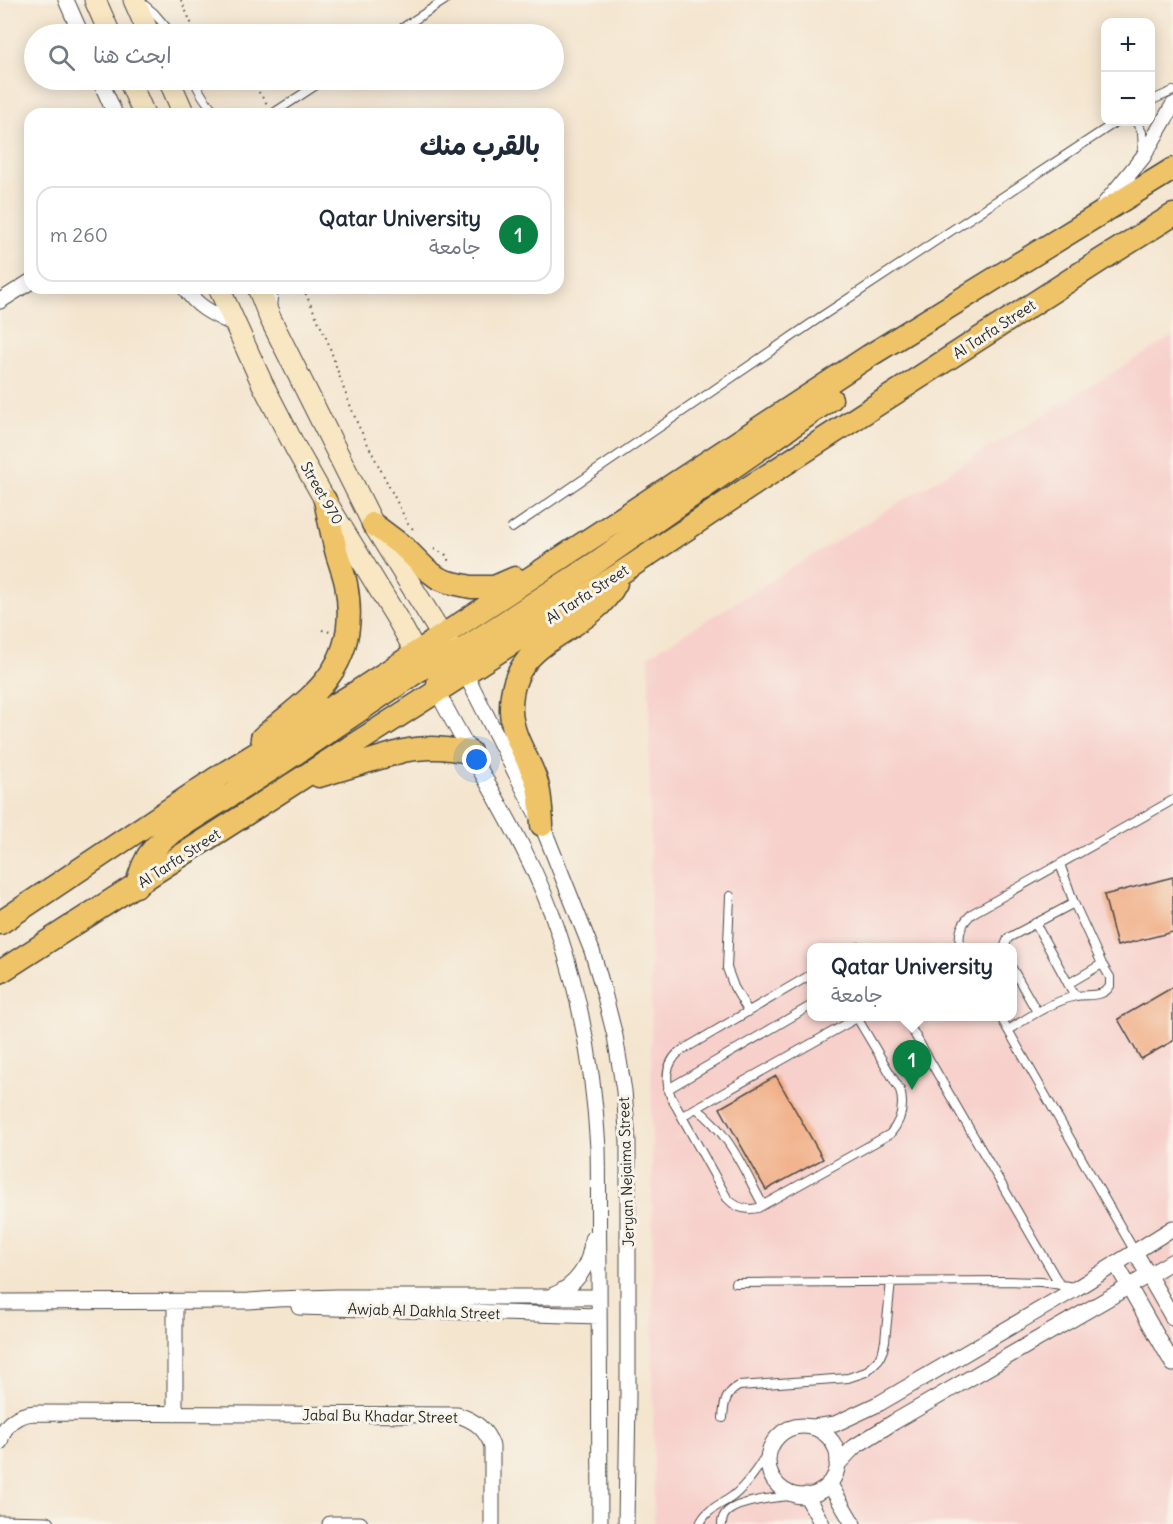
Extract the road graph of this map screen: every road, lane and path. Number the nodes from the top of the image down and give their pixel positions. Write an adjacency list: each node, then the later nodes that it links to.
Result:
1 (66, 0): 6 (street)
2 (95, 0): 7 (main road)
3 (135, 0): 8 (main road); 9 (lane)
4 (180, 0): 10 (path)
5 (446, 0): 11 (lane)
6 (77, 24)
7 (106, 24)
8 (145, 24)
9 (163, 24)
10 (191, 24)
11 (409, 24)
12 (104, 90): 21 (street)
13 (133, 90): 22 (main road)
14 (173, 90): 23 (main road)
15 (200, 90): 24 (lane)
16 (257, 90): 25 (path)
17 (308, 90): 26 (lane)
18 (1173, 90): 19 (lane)
19 (1155, 99)
20 (1173, 105): 29 (street)
21 (112, 108)
22 (141, 108)
23 (181, 108)
24 (213, 108)
25 (267, 108)
26 (280, 108)
27 (1110, 126): 45 (lane)
28 (1139, 126): 29 (lane)
29 (1143, 157): 32 (street)
30 (1173, 169): 32 (main road)
31 (1173, 215): 48 (main road, Al Tarfa Street)
32 (1095, 216): 42 (main road)
33 (24, 286): 39 (street)
34 (190, 294): 41 (street)
35 (222, 294): 41 (main road, Street 970)
36 (260, 294): 40 (main road, Street 970)
37 (274, 294): 40 (lane)
38 (306, 294): 46 (path)
39 (0, 301)
40 (270, 318): 44 (main road, Street 970)
41 (234, 324): 43 (main road, Street 970)
42 (869, 356): 49 (main road); 53 (main road)
43 (325, 500): 52 (main road, Street 970); 56 (main road)
44 (374, 524): 50 (main road); 51 (main road, Street 970)
45 (512, 528)
46 (416, 532)
47 (432, 548): 50 (path)
48 (621, 573): 53 (main road, Al Tarfa Street); 59 (main road)
49 (534, 576): 50 (main road); 51 (main road)
50 (448, 582)
51 (442, 635): 52 (main road); 53 (main road, Street 970)
52 (420, 660): 54 (main road, Street 970); 56 (main road); 61 (main road)
53 (460, 664): 54 (main road); 59 (street, Jeryan Nejaima Street)
54 (437, 691): 55 (street, Jeryan Nejaima Street); 57 (main road, Al Tarfa Street)
55 (470, 752): 57 (main road); 85 (street, Jeryan Nejaima Street)
56 (218, 777): 64 (main road)
57 (289, 785): 61 (main road, Al Tarfa Street)
58 (1173, 800): 60 (lane)
59 (542, 825): 119 (street, Jeryan Nejaima Street)
60 (1060, 864): 63 (lane); 66 (lane)
61 (136, 886): 69 (main road, Al Tarfa Street)
62 (730, 896): 75 (lane)
63 (1074, 903): 65 (lane); 68 (lane)
64 (0, 923)
65 (1035, 923): 67 (lane); 72 (lane)
66 (959, 943)
67 (1005, 943)
68 (1102, 964): 72 (lane); 73 (lane)
69 (0, 972)
70 (807, 977): 75 (lane)
71 (1017, 977): 76 (lane)
72 (1068, 984): 73 (lane)
73 (1075, 996): 76 (lane)
74 (807, 1008): 82 (lane)
75 (748, 1011): 82 (lane)
76 (1037, 1012): 81 (lane)
77 (849, 1021): 83 (lane)
78 (858, 1021): 86 (lane)
79 (906, 1021): 94 (lane)
80 (1002, 1021): 81 (lane)
81 (1008, 1030): 88 (lane)
82 (668, 1089): 84 (lane)
83 (696, 1108): 84 (lane); 86 (lane)
84 (682, 1116): 86 (lane)
85 (598, 1147): 97 (street); 98 (street, Jeryan Nejaima Street)
86 (763, 1205)
87 (1173, 1228): 88 (street)
88 (1136, 1252): 90 (street); 91 (street)
89 (1173, 1260): 91 (street)
90 (1116, 1264): 95 (street); 96 (street)
91 (1149, 1275): 95 (street); 103 (street)
92 (891, 1281): 93 (lane); 94 (lane); 106 (lane)
93 (735, 1283)
94 (1060, 1285): 96 (lane)
95 (1129, 1286): 104 (street); 110 (street)
96 (1077, 1288): 107 (street)
97 (545, 1297): 98 (street, Awjab Al Dakhla Street); 99 (street, Awjab Al Dakhla Street)
98 (599, 1297): 102 (street, Jeryan Nejaima Street)
99 (249, 1301): 101 (street, Awjab Al Dakhla Street); 102 (street, Awjab Al Dakhla Street)
100 (0, 1302): 101 (street, Awjab Al Dakhla Street)
101 (175, 1302): 105 (street)
102 (599, 1316): 118 (street, Jeryan Nejaima Street)
103 (1173, 1318)
104 (1173, 1364)
105 (175, 1414): 108 (street, Jabal Bu Khadar Street); 117 (street, Jabal Bu Khadar Street)
106 (723, 1418)
107 (813, 1427): 109 (street); 110 (street)
108 (0, 1442)
109 (769, 1450): 112 (street); 120 (lane)
110 (837, 1465): 111 (street)
111 (829, 1483): 112 (street); 123 (street)
112 (802, 1495): 121 (lane); 122 (street)
113 (0, 1523): 114 (street)
114 (47, 1524)
115 (330, 1524): 116 (street)
116 (360, 1524)
117 (492, 1524)
118 (600, 1524)
119 (626, 1524)
120 (700, 1524)
121 (722, 1524)
122 (822, 1524)
123 (853, 1524)

